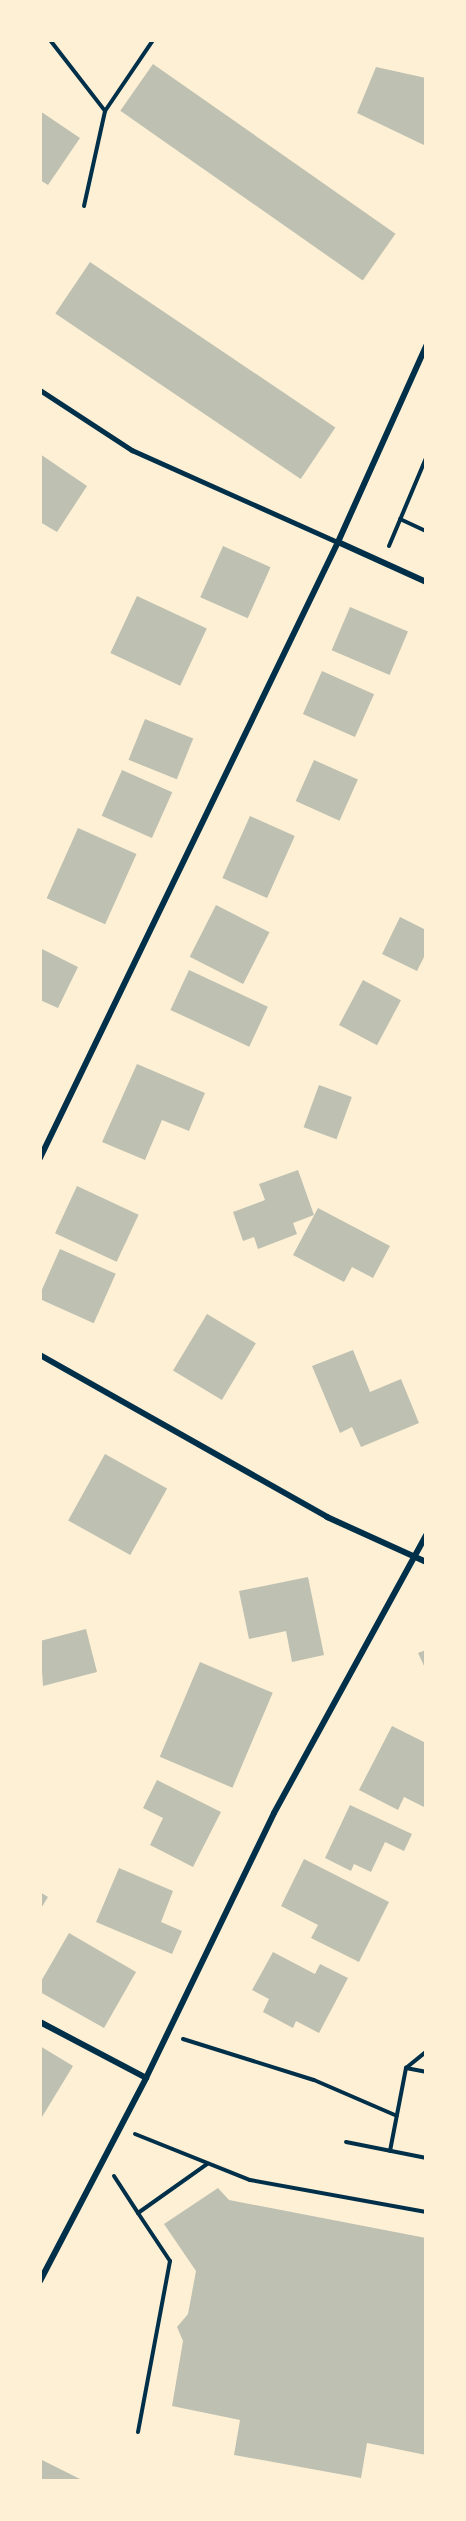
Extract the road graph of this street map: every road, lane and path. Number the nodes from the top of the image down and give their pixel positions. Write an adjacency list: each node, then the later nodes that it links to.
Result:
1 (50, 40): 3 (path)
2 (153, 40): 3 (path)
3 (105, 111): 4 (path)
4 (84, 206)
5 (426, 346): 10 (street)
6 (40, 390): 10 (lane)
7 (426, 458): 8 (path)
8 (400, 519): 9 (path); 11 (path)
9 (426, 531)
10 (338, 542): 11 (street); 13 (street)
11 (382, 563): 12 (street)
12 (426, 582)
13 (40, 1158)
14 (40, 1355): 16 (street)
15 (426, 1535): 16 (street)
16 (414, 1557): 17 (street); 19 (street)
17 (426, 1562)
18 (40, 2022): 23 (street)
19 (167, 2034): 23 (street); 24 (path)
20 (426, 2052): 21 (path)
21 (406, 2068): 22 (path); 24 (path)
22 (426, 2072)
23 (146, 2078): 25 (street)
24 (397, 2116): 27 (path)
25 (120, 2128): 29 (street); 30 (path)
26 (346, 2142): 27 (path)
27 (390, 2151): 28 (path)
28 (426, 2158)
29 (103, 2160): 32 (path); 33 (street)
30 (208, 2164): 31 (path); 32 (path)
31 (426, 2212)
32 (138, 2213): 34 (path)
33 (40, 2281)
34 (138, 2432)

